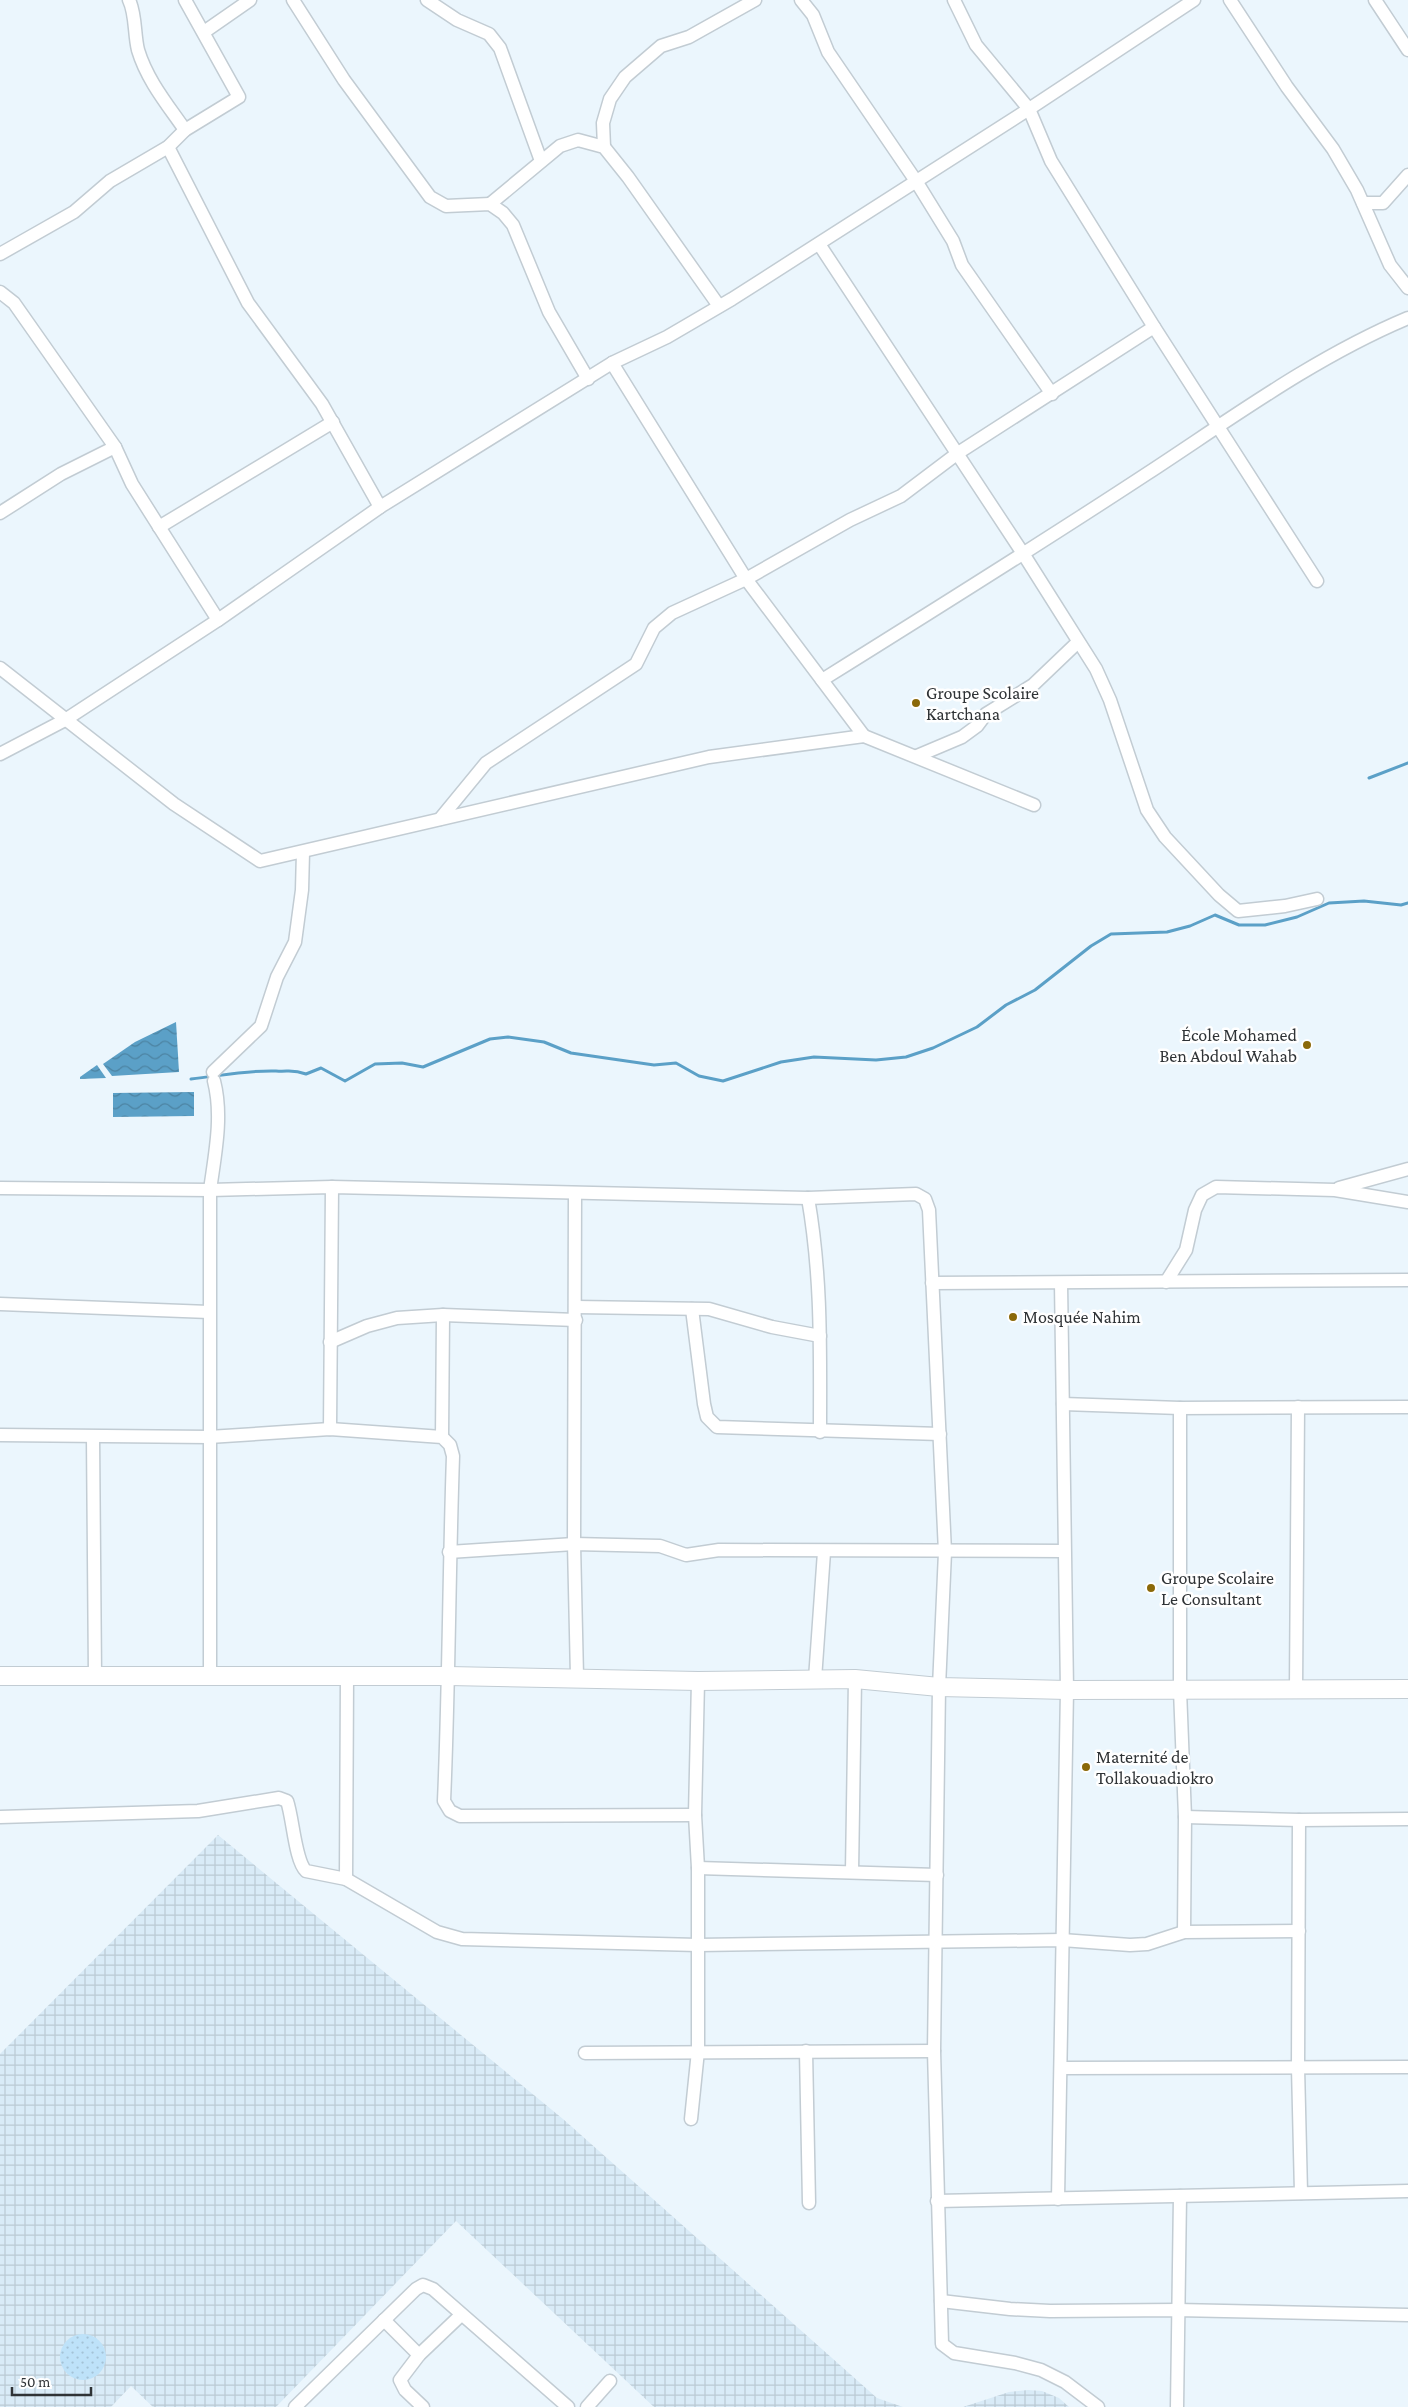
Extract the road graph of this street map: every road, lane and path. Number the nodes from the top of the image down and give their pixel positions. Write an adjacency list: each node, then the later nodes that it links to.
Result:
1 (129, 0): 15 (street)
2 (185, 0): 12 (street)
3 (250, 0): 12 (street)
4 (293, 0): 21 (street)
5 (427, 0): 18 (street)
6 (754, 0): 17 (street)
7 (801, 0): 20 (street)
8 (954, 0): 14 (street)
9 (1194, 0): 14 (street)
10 (1230, 0): 22 (street)
11 (1375, 0): 13 (street)
12 (204, 32): 15 (street)
13 (1408, 50)
14 (1029, 109): 20 (street); 29 (street)
15 (186, 130): 16 (street)
16 (168, 147): 24 (street); 33 (street)
17 (604, 147): 18 (street); 27 (street)
18 (541, 160): 21 (street)
19 (1408, 175): 22 (street)
20 (916, 181): 23 (street); 32 (street)
21 (490, 204): 31 (street)
22 (1363, 204): 25 (street)
23 (819, 244): 27 (street); 36 (street)
24 (0, 254)
25 (1408, 288)
26 (0, 292): 35 (street)
27 (719, 306): 30 (street)
28 (1408, 318): 34 (street)
29 (1154, 327): 32 (street); 34 (street)
30 (612, 363): 31 (street); 41 (street)
31 (588, 379): 37 (street)
32 (1052, 394): 36 (street)
33 (333, 422): 37 (street); 39 (street)
34 (1219, 427): 40 (street); 42 (street)
35 (115, 447): 38 (street); 39 (street)
36 (958, 453): 40 (street); 41 (street)
37 (380, 507): 43 (street)
38 (0, 514)
39 (159, 526): 43 (street)
40 (1024, 555): 44 (street); 46 (street)
41 (746, 579): 46 (street); 52 (street)
42 (1317, 581)
43 (218, 620): 47 (street)
44 (1078, 642): 50 (street); 54 (street)
45 (0, 668): 47 (street)
46 (822, 680): 48 (street)
47 (65, 720): 49 (street); 53 (street)
48 (864, 736): 50 (street); 52 (street)
49 (0, 754)
50 (917, 756): 51 (street)
51 (1034, 805)
52 (440, 819): 53 (street)
53 (303, 852): 58 (street)
54 (1317, 898)
55 (1408, 1169): 59 (street)
56 (332, 1187): 58 (street); 60 (street); 73 (street)
57 (0, 1188): 58 (street)
58 (210, 1190): 69 (street)
59 (1334, 1190): 62 (street); 64 (street)
60 (575, 1193): 61 (street); 70 (street)
61 (808, 1198): 65 (street); 72 (street)
62 (1408, 1202)
63 (1408, 1280): 64 (street)
64 (1166, 1282): 66 (street)
65 (932, 1283): 66 (street); 80 (street)
66 (1061, 1283): 74 (street)
67 (0, 1304): 69 (street)
68 (692, 1309): 70 (street); 72 (street); 79 (street)
69 (209, 1312): 83 (street)
70 (576, 1314): 71 (street); 85 (street)
71 (443, 1316): 73 (street); 84 (street)
72 (820, 1336): 79 (street)
73 (330, 1342): 78 (street)
74 (1064, 1404): 77 (street); 86 (street)
75 (1298, 1407): 76 (street); 77 (street); 100 (street)
76 (1408, 1407)
77 (1180, 1408): 103 (street)
78 (330, 1429): 83 (street); 84 (street)
79 (820, 1432): 80 (street)
80 (940, 1434): 89 (street)
81 (0, 1435): 82 (street)
82 (93, 1437): 83 (street); 91 (street)
83 (208, 1437): 92 (street)
84 (442, 1437): 87 (street)
85 (574, 1544): 87 (street); 88 (street); 95 (street)
86 (1064, 1551): 89 (street); 102 (street)
87 (450, 1552): 94 (street)
88 (824, 1552): 89 (street); 96 (street)
89 (945, 1552): 99 (street)
90 (0, 1676): 91 (street)
91 (95, 1676): 92 (street)
92 (210, 1676): 93 (street)
93 (347, 1676): 94 (street); 112 (street)
94 (449, 1676): 95 (street); 104 (street)
95 (577, 1677): 98 (street)
96 (815, 1679): 97 (street); 98 (street)
97 (855, 1679): 99 (street); 110 (street)
98 (698, 1681): 104 (street)
99 (939, 1687): 102 (street); 111 (street)
100 (1296, 1689): 101 (street); 103 (street)
101 (1408, 1689)
102 (1067, 1690): 103 (street); 116 (street)
103 (1180, 1690): 106 (street)
104 (695, 1815): 109 (street)
105 (0, 1817): 112 (street)
106 (1185, 1817): 108 (street); 114 (street)
107 (1408, 1819): 108 (street)
108 (1298, 1820): 113 (street)
109 (698, 1868): 110 (street); 117 (street)
110 (852, 1872): 111 (street)
111 (937, 1875): 115 (street)
112 (346, 1879): 117 (street)
113 (1299, 1931): 114 (street); 122 (street)
114 (1184, 1932): 116 (street)
115 (935, 1940): 116 (street); 117 (street); 120 (street)
116 (1062, 1940): 124 (street)
117 (698, 1944): 118 (street)
118 (698, 2051): 119 (street); 121 (street); 125 (street)
119 (806, 2051): 120 (street); 131 (street)
120 (934, 2051): 130 (street)
121 (585, 2053)
122 (1298, 2067): 123 (street); 124 (street); 127 (street)
123 (1408, 2067)
124 (1061, 2068): 129 (street)
125 (691, 2119)
126 (1408, 2191): 127 (street)
127 (1302, 2193): 128 (street)
128 (1180, 2196): 129 (street); 133 (street)
129 (1058, 2199): 130 (street)
130 (937, 2201): 132 (street)
131 (809, 2203)
132 (941, 2301): 133 (street); 143 (street)
133 (1177, 2310): 135 (street); 144 (street)
134 (461, 2315): 136 (street); 137 (street); 141 (street)
135 (1408, 2315)
136 (384, 2320): 137 (street); 139 (street)
137 (419, 2355): 140 (street)
138 (610, 2381): 142 (street)
139 (295, 2407)
140 (423, 2407)
141 (568, 2407)
142 (586, 2407)
143 (1098, 2407)
144 (1177, 2407)

